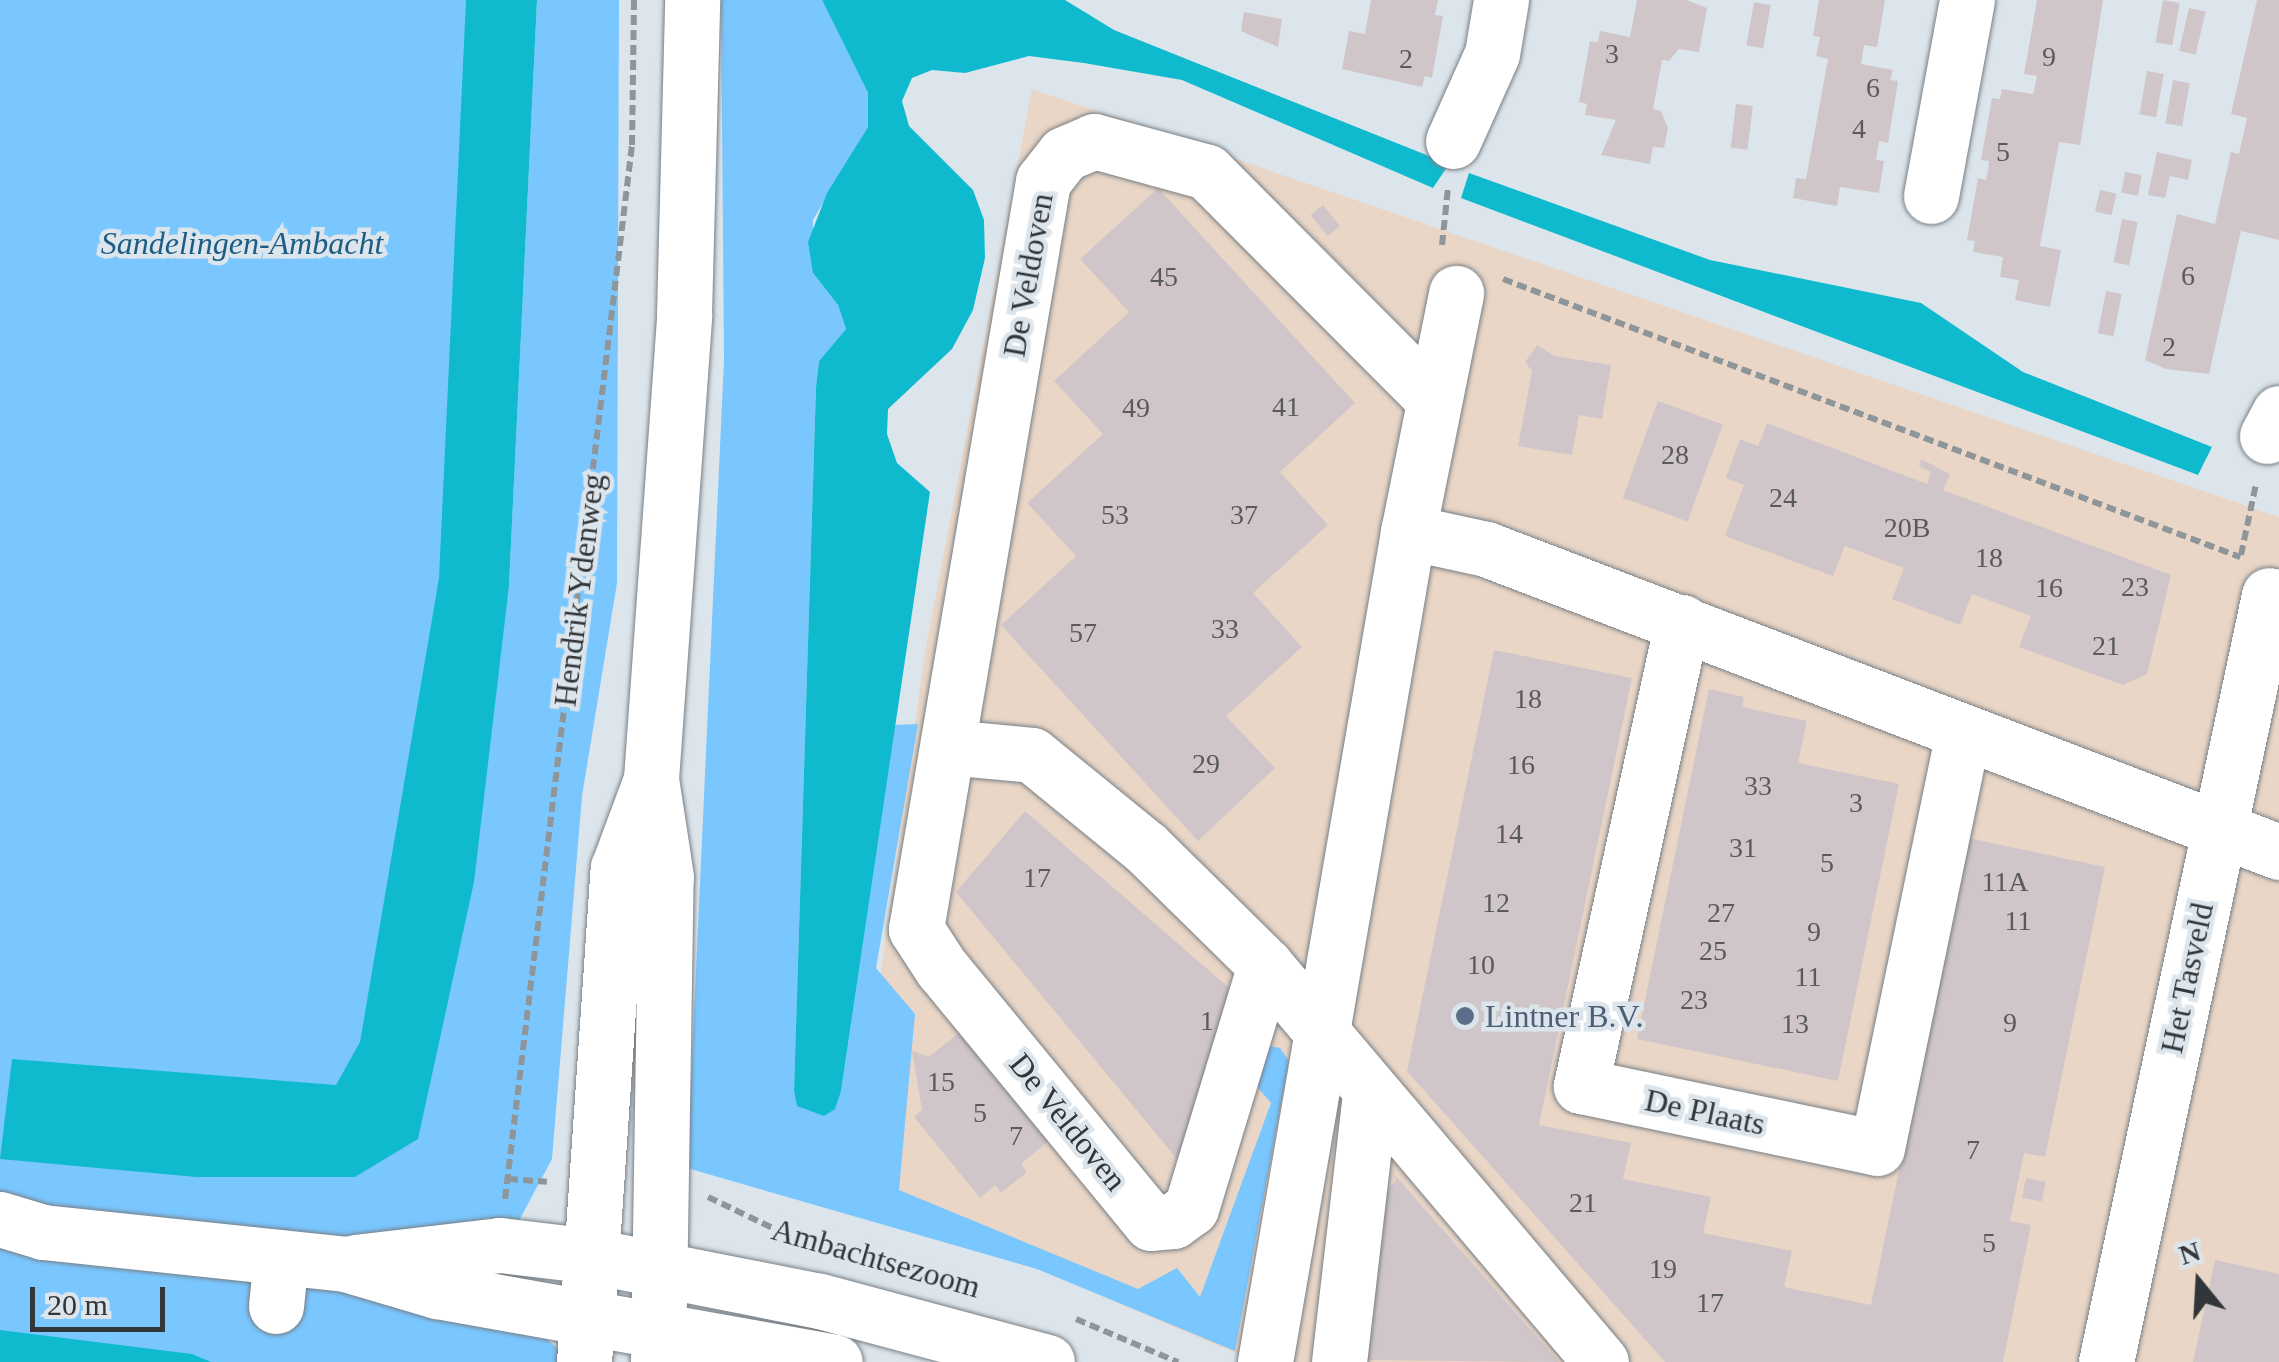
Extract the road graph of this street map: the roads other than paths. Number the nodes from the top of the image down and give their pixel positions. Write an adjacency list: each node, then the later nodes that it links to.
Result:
1 (692, 0): 13 (street)
2 (1501, 0): 4 (street)
3 (1967, 0): 5 (street)
4 (1453, 141)
5 (1931, 196)
6 (1465, 276): 7 (street)
7 (1434, 399): 8 (street); 12 (street, De Veldoven)
8 (1408, 532): 10 (street); 17 (street)
9 (2261, 578): 14 (street, Het Tasveld)
10 (1682, 622): 11 (street); 11 (street, De Plaats)
11 (1963, 732): 14 (street)
12 (948, 748): 16 (street); 16 (street, De Veldoven)
13 (652, 779): 20 (street); 22 (street)
14 (2218, 831): 15 (street); 30 (street, Het Tasveld)
15 (2279, 852)
16 (1265, 965): 17 (street)
17 (1324, 1036): 18 (street); 27 (street)
18 (1370, 1095): 28 (street); 29 (street)
19 (0, 1218): 21 (street)
20 (592, 1256): 21 (street, Ambachtsezoom); 22 (street, Ambachtsezoom); 24 (street)
21 (344, 1264): 24 (street)
22 (656, 1273): 23 (street, Ambachtsezoom); 25 (street)
23 (1052, 1337)
24 (585, 1339): 25 (street)
25 (659, 1346): 26 (street)
26 (835, 1362)
27 (1265, 1362)
28 (1339, 1362)
29 (1601, 1362)
30 (2106, 1362)

